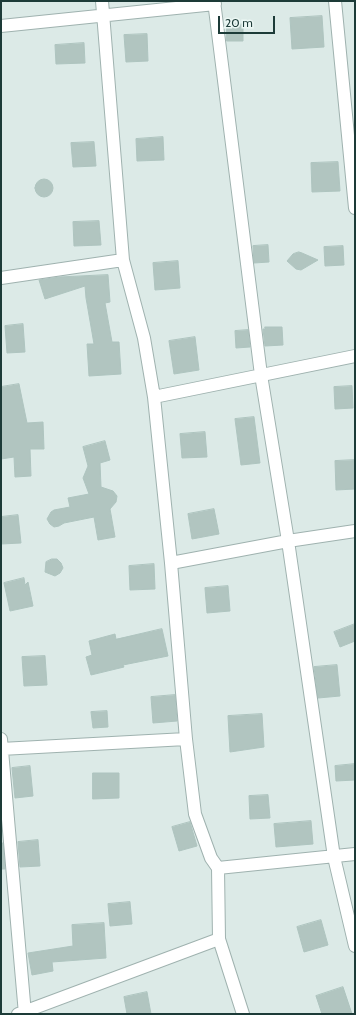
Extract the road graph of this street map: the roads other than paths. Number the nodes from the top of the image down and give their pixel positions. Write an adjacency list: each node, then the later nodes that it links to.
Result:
1 (102, 1): 4 (street)
2 (335, 1): 6 (street)
3 (214, 3): 4 (street); 10 (street)
4 (103, 16): 5 (street); 7 (street)
5 (1, 26)
6 (355, 208)
7 (123, 260): 8 (street); 11 (street)
8 (1, 278)
9 (355, 356): 10 (street)
10 (261, 375): 11 (street); 13 (street)
11 (154, 397): 14 (street)
12 (355, 531): 13 (street)
13 (288, 541): 14 (street); 18 (street)
14 (171, 563): 15 (street)
15 (186, 739): 16 (street); 19 (street)
16 (2, 745): 22 (street)
17 (355, 854): 18 (street)
18 (334, 857): 19 (street); 21 (street)
19 (218, 868): 20 (street)
20 (219, 939): 22 (street); 23 (street)
21 (355, 946)
22 (22, 1013)
23 (243, 1014)

